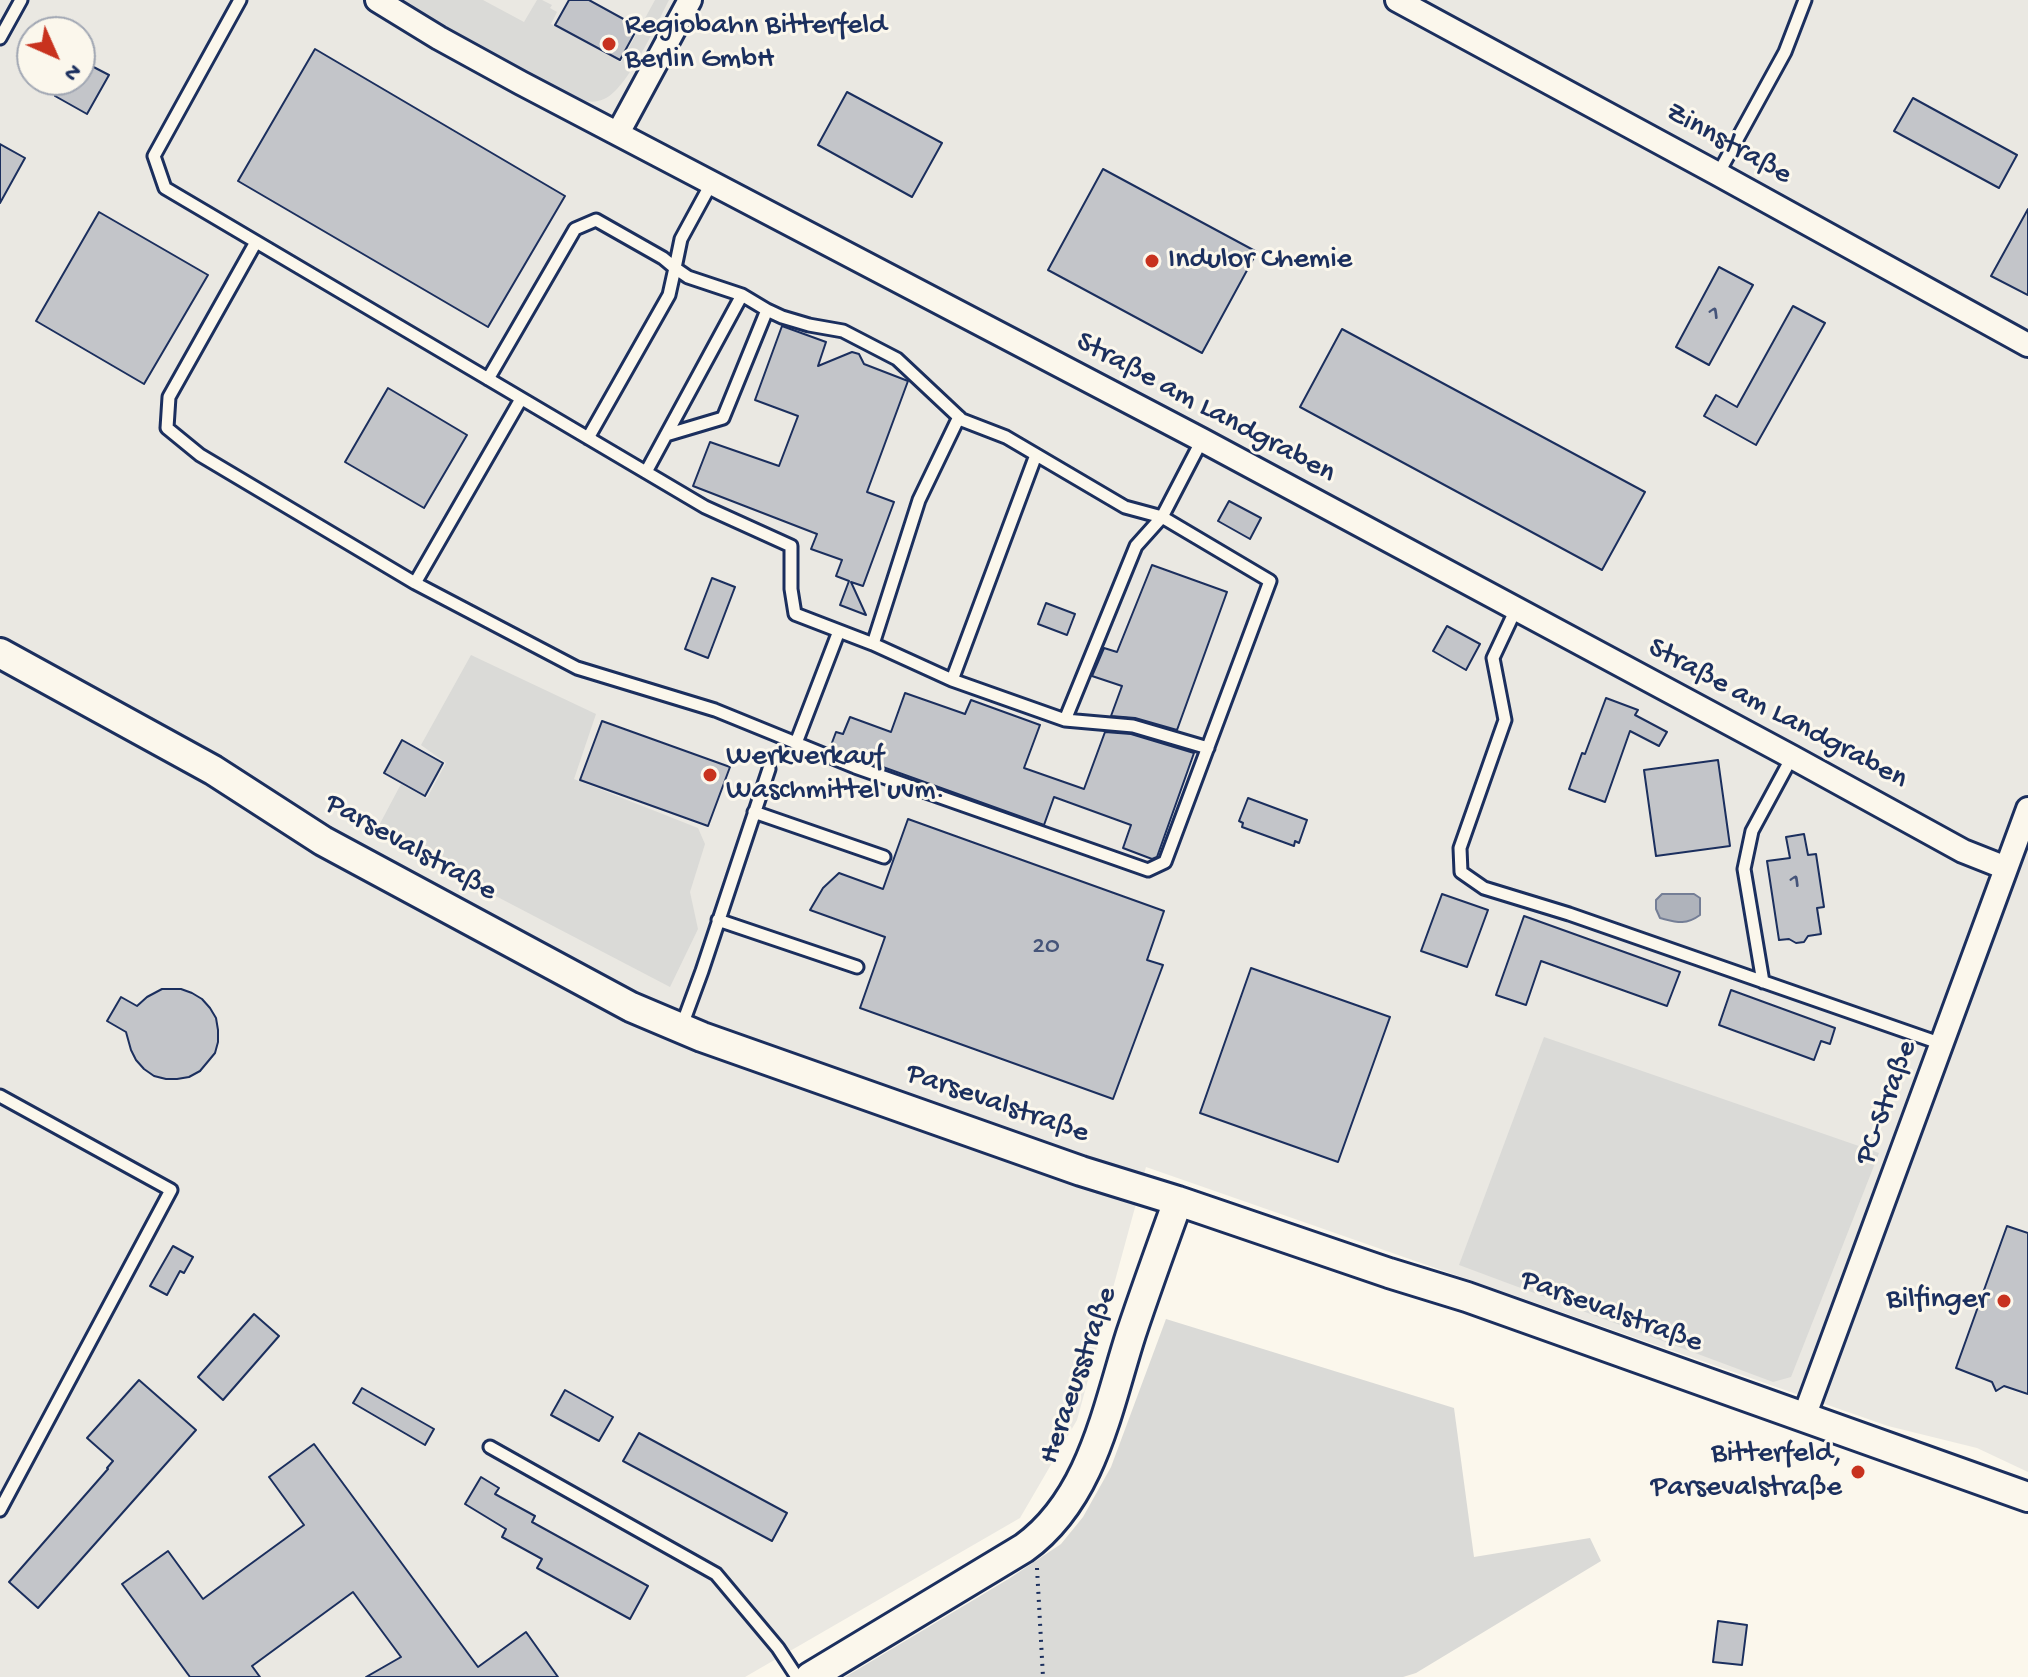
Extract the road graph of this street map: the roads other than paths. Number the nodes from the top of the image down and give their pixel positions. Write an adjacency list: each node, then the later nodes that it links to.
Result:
1 (21, 0): 7 (lane)
2 (240, 0): 11 (lane)
3 (690, 0): 8 (street)
4 (1397, 0): 9 (street, Zinnstraße)
5 (1805, 0): 9 (lane)
6 (380, 1): 8 (street, Straße am Landgraben)
7 (0, 38)
8 (618, 133): 10 (street, Straße am Landgraben)
9 (1718, 174): 15 (street, Zinnstraße)
10 (712, 182): 12 (lane); 21 (street, Straße am Landgraben)
11 (256, 242): 16 (lane); 25 (lane)
12 (675, 268): 13 (lane); 16 (lane); 20 (lane)
13 (742, 295): 14 (lane); 19 (lane)
14 (767, 310): 18 (lane); 19 (lane)
15 (2028, 345)
16 (488, 379): 17 (lane)
17 (521, 399): 20 (lane); 25 (lane)
18 (959, 417): 22 (lane); 28 (lane)
19 (666, 435): 23 (lane)
20 (588, 438): 23 (lane)
21 (1202, 440): 24 (lane); 26 (street, Straße am Landgraben)
22 (1036, 455): 24 (lane); 30 (lane)
23 (646, 472): 27 (lane)
24 (1162, 517): 31 (lane); 33 (lane)
25 (415, 583): 32 (lane)
26 (1516, 609): 34 (street, Straße am Landgraben); 42 (lane)
27 (839, 631): 28 (lane); 32 (lane)
28 (873, 644): 30 (lane)
29 (0, 653): 43 (street, Parsevalstraße)
30 (952, 680): 31 (lane)
31 (1065, 720): 33 (lane)
32 (796, 743): 33 (lane)
33 (1208, 748)
34 (1792, 757): 39 (street, Straße am Landgraben); 42 (lane)
35 (769, 769): 37 (lane)
36 (2028, 809): 39 (street, PC-Straße)
37 (754, 812): 38 (lane); 40 (lane)
38 (884, 857)
39 (2006, 868): 44 (street, PC-Straße)
40 (718, 920): 41 (lane); 43 (lane)
41 (857, 967)
42 (1763, 982): 44 (lane)
43 (680, 1029): 46 (street, Parsevalstraße)
44 (1942, 1044): 47 (street, PC-Straße)
45 (0, 1096): 50 (lane)
46 (1178, 1201): 47 (street, Parsevalstraße); 52 (street, Heraeusstraße)
47 (1804, 1417): 49 (street, Parsevalstraße)
48 (490, 1447): 51 (lane)
49 (2028, 1497)
50 (0, 1510)
51 (797, 1677)
52 (810, 1677)

